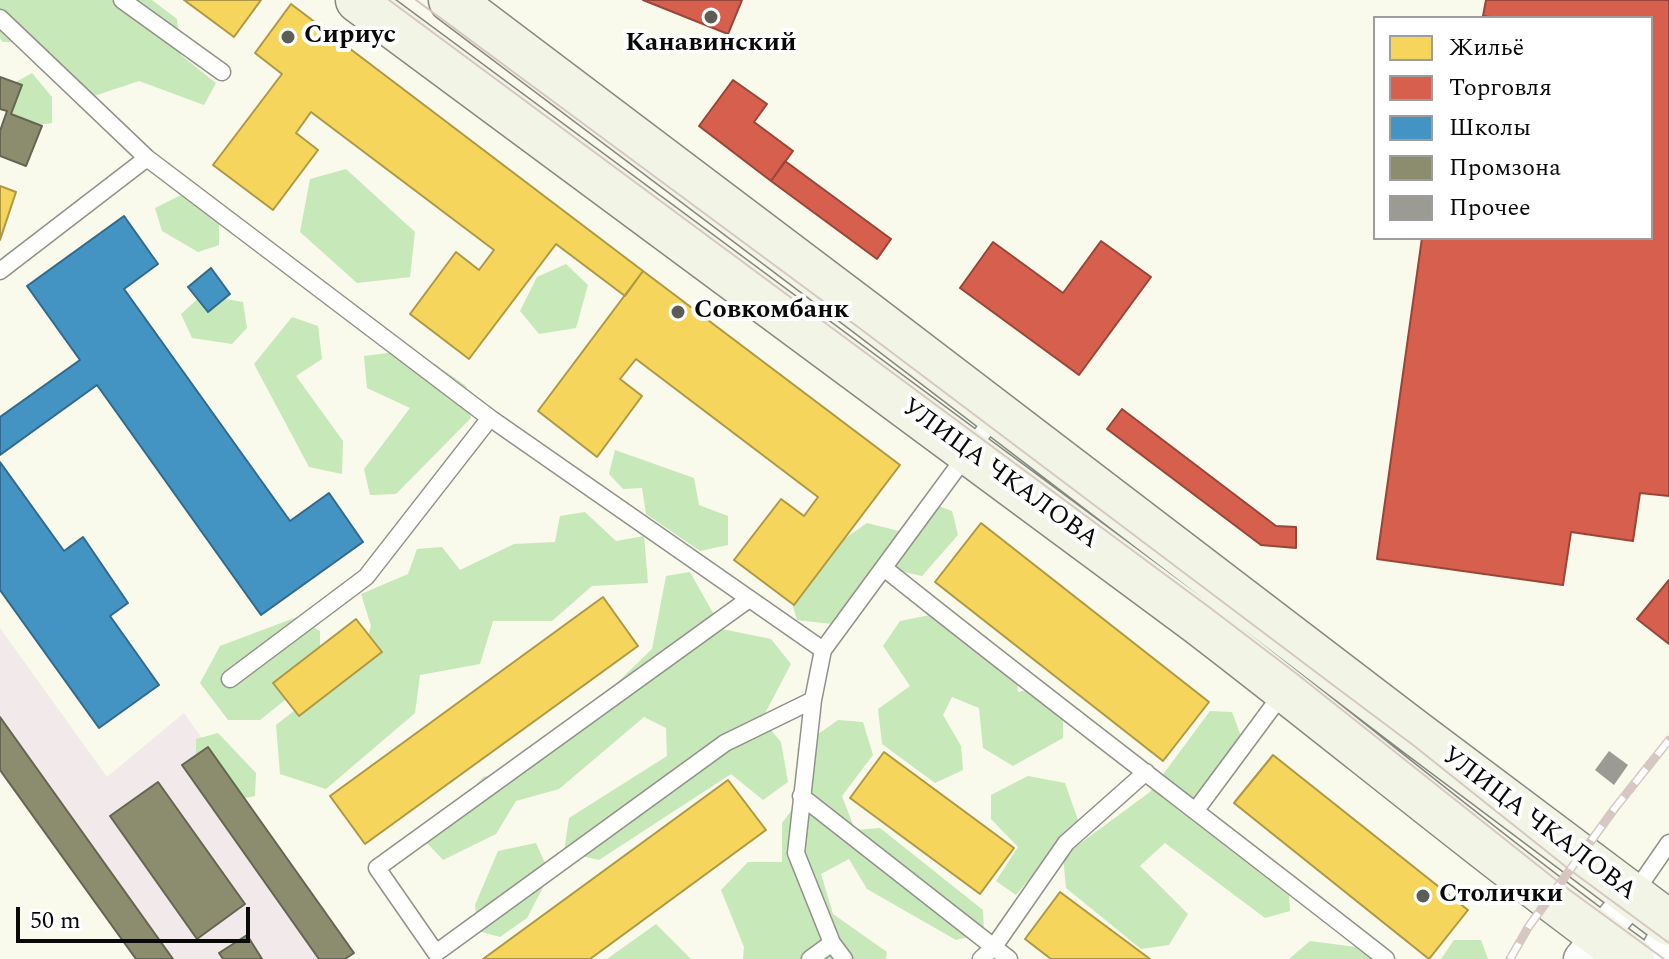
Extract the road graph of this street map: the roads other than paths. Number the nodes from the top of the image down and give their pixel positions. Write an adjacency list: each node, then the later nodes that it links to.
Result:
1 (122, 0): 5 (lane)
2 (358, 0): 10 (main road, УЛИЦА ЧКАЛОВА)
3 (451, 0): 8 (main road, УЛИЦА ЧКАЛОВА)
4 (0, 18): 6 (lane)
5 (222, 72)
6 (147, 158): 7 (lane); 9 (lane)
7 (0, 271)
8 (997, 413): 10 (lane); 14 (main road, УЛИЦА ЧКАЛОВА)
9 (490, 418): 12 (lane); 15 (lane)
10 (968, 452): 11 (lane); 14 (main road, УЛИЦА ЧКАЛОВА)
11 (884, 568): 13 (lane); 17 (lane)
12 (749, 599): 13 (lane); 16 (lane)
13 (823, 650): 16 (lane)
14 (1300, 670): 19 (lane); 21 (main road, УЛИЦА ЧКАЛОВА); 25 (main road, УЛИЦА ЧКАЛОВА)
15 (230, 679)
16 (813, 700): 18 (lane)
17 (1146, 772): 19 (lane); 26 (lane)
18 (801, 796): 24 (lane); 26 (lane)
19 (1196, 810): 30 (lane)
20 (1669, 843): 21 (lane)
21 (1632, 896): 22 (main road, УЛИЦА ЧКАЛОВА); 25 (street)
22 (1669, 923)
23 (1669, 931): 31 (street)
24 (832, 943): 27 (lane); 28 (lane)
25 (1604, 951)
26 (987, 953): 29 (lane)
27 (810, 959)
28 (844, 959)
29 (1009, 959)
30 (1386, 959)
31 (1654, 959)

